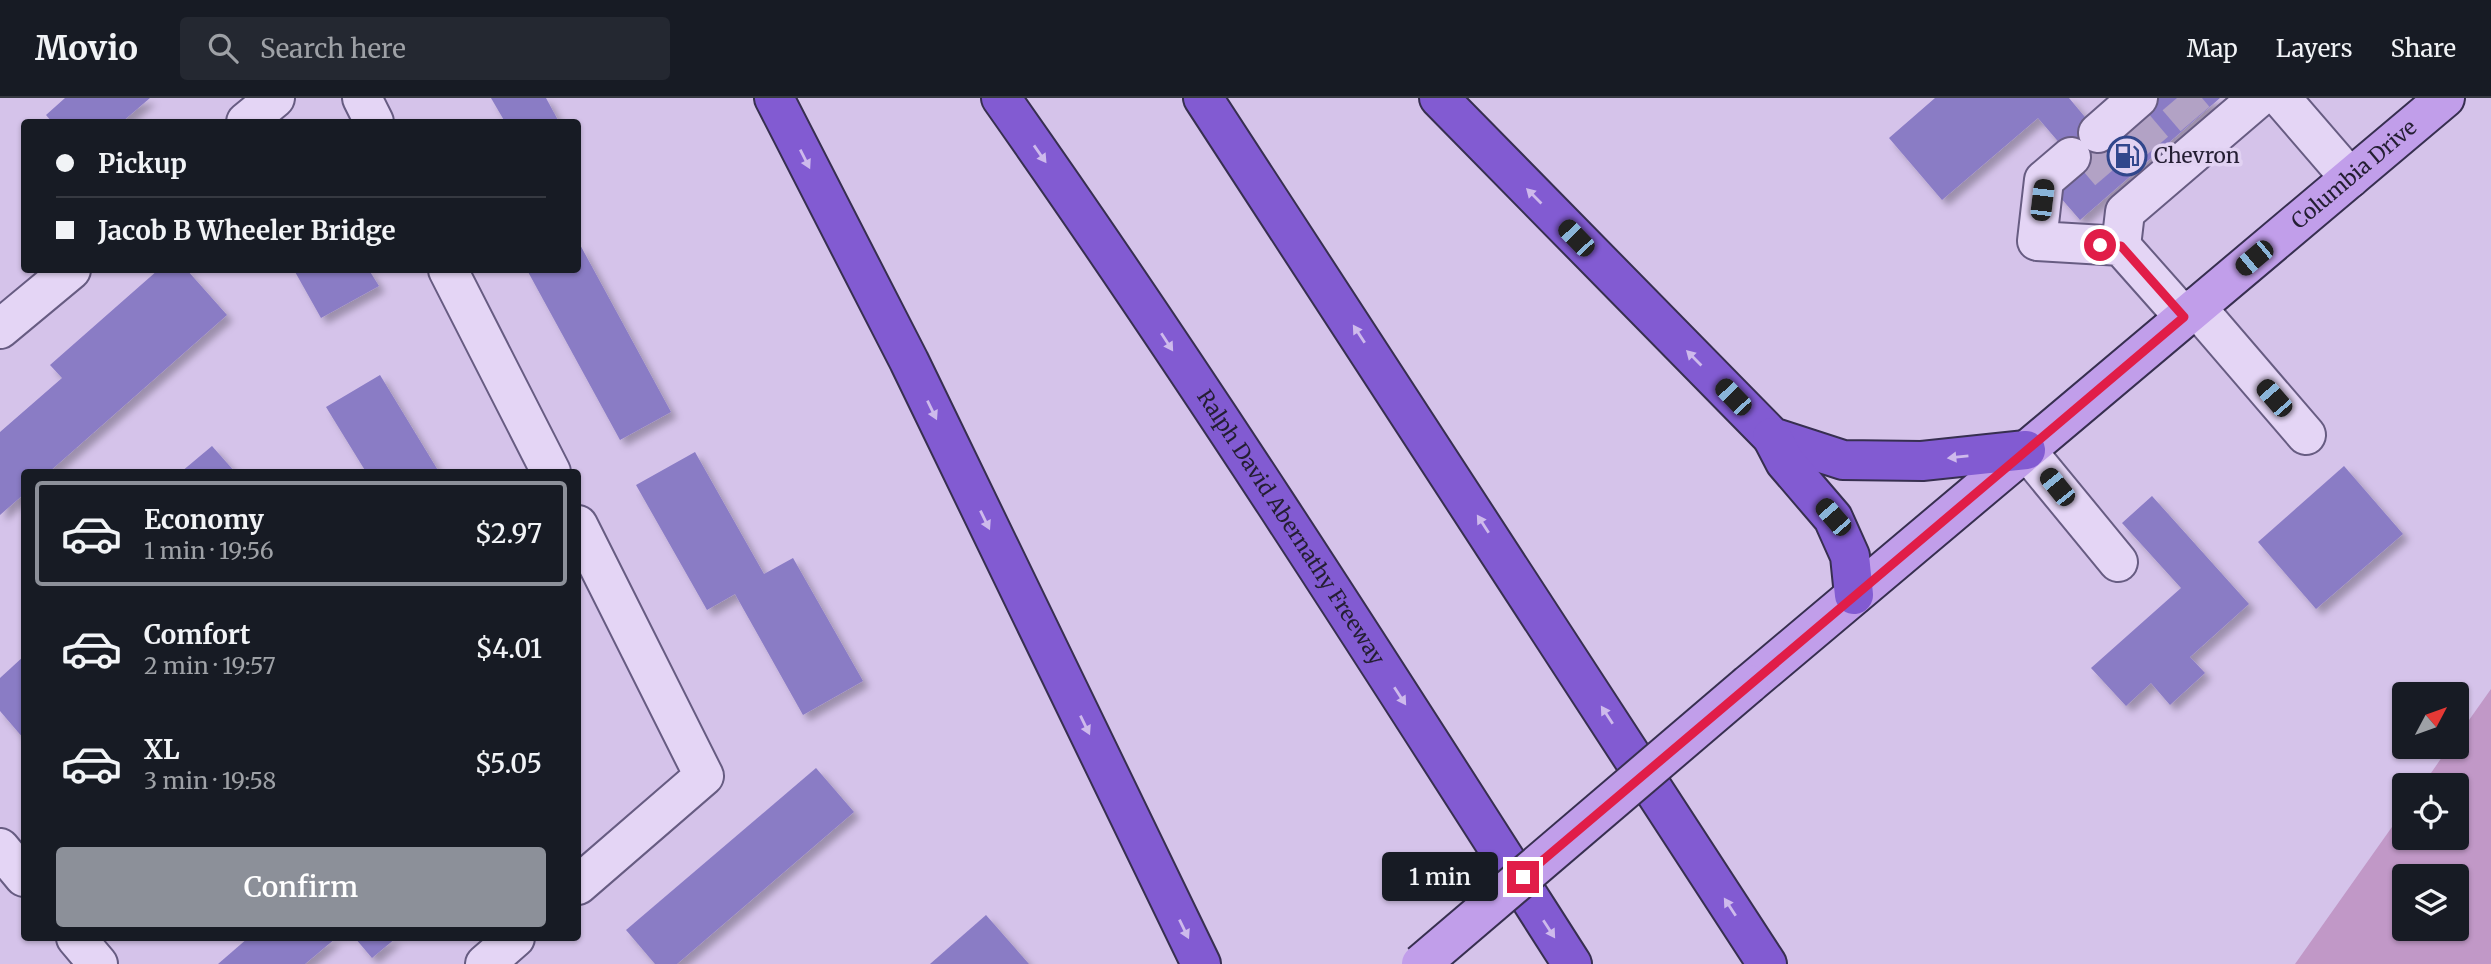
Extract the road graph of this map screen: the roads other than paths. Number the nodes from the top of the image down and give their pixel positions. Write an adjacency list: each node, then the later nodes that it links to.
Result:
1 (275, 98): 10 (street)
2 (362, 98): 11 (street)
3 (774, 98): 33 (highway, one-way to 33)
4 (1001, 98): 35 (highway, Ralph David Abernathy Freeway, one-way to 35)
5 (1203, 98): 36 (highway, one-way to 5)
6 (1439, 98): 20 (highway, one-way to 6)
7 (2258, 98): 14 (street)
8 (2281, 98): 13 (street)
9 (2425, 104): 13 (main road, Columbia Drive)
10 (250, 119)
11 (372, 119)
12 (2112, 124): 14 (street)
13 (2350, 178): 17 (main road, Columbia Drive)
14 (2121, 246): 17 (street)
15 (67, 273): 18 (street)
16 (450, 273): 22 (street)
17 (2190, 312): 19 (street); 21 (main road, Columbia Drive)
18 (0, 329)
19 (2305, 435)
20 (1772, 437): 21 (highway, one-way to 20); 25 (highway)
21 (2026, 450): 24 (street); 25 (main road, Columbia Drive)
22 (549, 469)
23 (581, 531): 28 (street)
24 (2118, 562)
25 (1854, 596): 34 (main road, Columbia Drive, bridge)
26 (0, 848): 27 (street)
27 (21, 873)
28 (581, 882)
29 (79, 941): 31 (street)
30 (512, 941): 32 (street)
31 (98, 964)
32 (485, 964)
33 (1201, 964)
34 (1421, 964)
35 (1572, 964)
36 (1767, 964)

